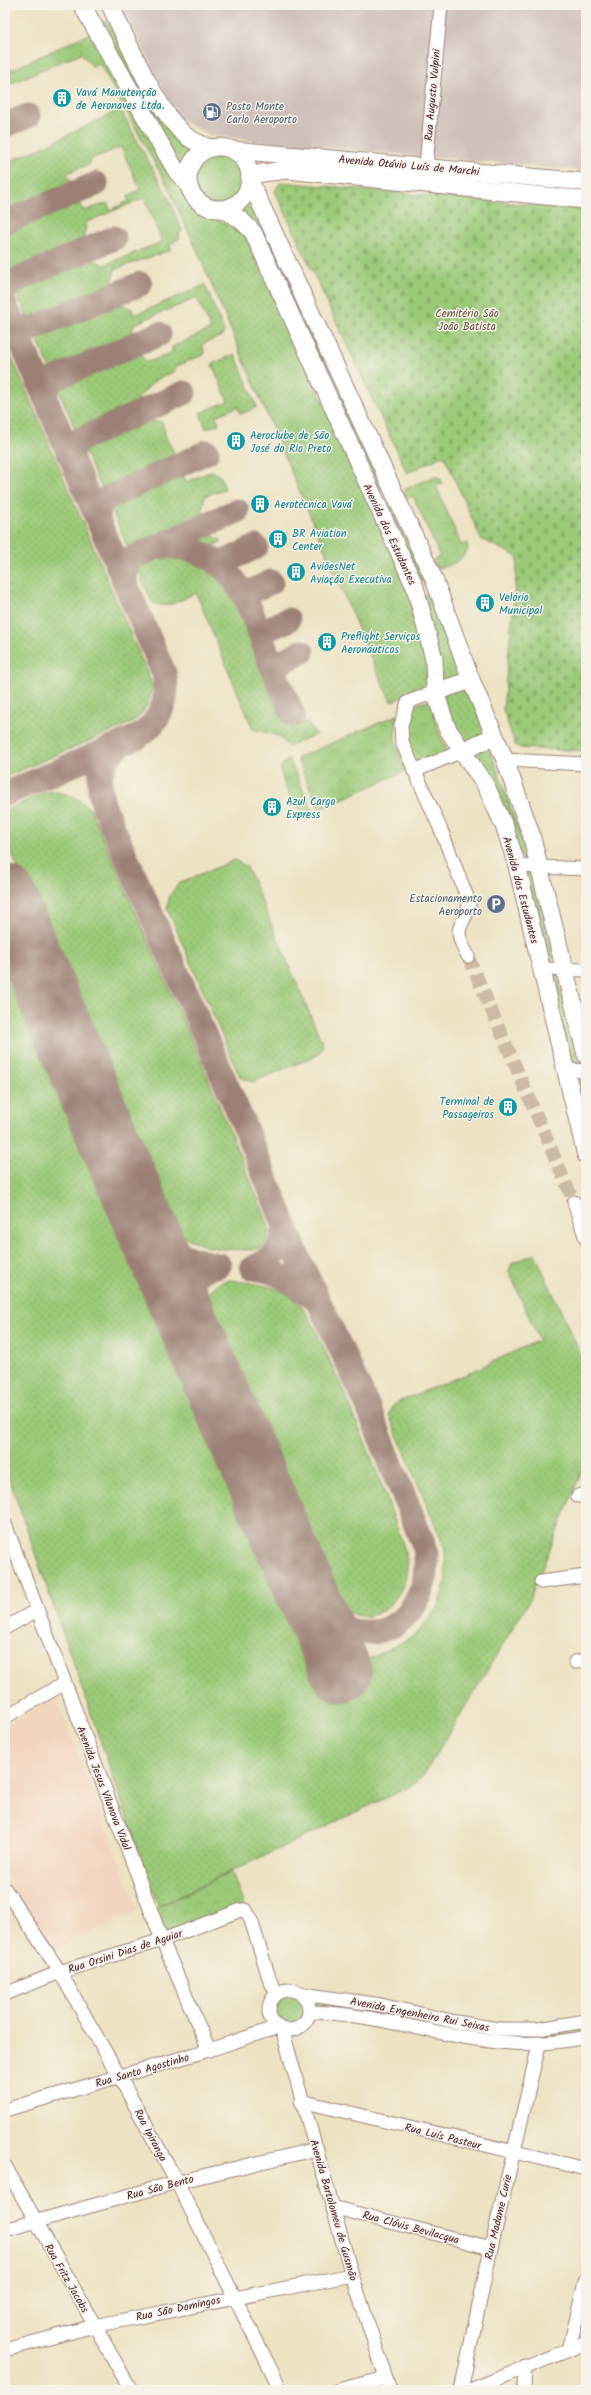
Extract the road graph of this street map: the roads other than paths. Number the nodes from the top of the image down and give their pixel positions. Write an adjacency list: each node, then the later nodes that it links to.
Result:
1 (441, 5): 6 (street, Rua Augusto Vulpini)
2 (88, 9): 3 (main road); 8 (main road)
3 (114, 12): 4 (main road)
4 (210, 148): 5 (main road); 8 (main road)
5 (233, 150): 6 (main road, Avenida Otávio Luís de Marchi); 7 (main road)
6 (426, 167): 9 (main road, Avenida Otávio Luís de Marchi); 10 (street, Rua Augusto Vulpini)
7 (250, 179): 10 (main road, Avenida Otávio Luís de Marchi); 13 (main road); 14 (main road, Avenida dos Estudantes)
8 (187, 182): 13 (main road)
9 (586, 182)
10 (424, 184): 12 (main road, Avenida Otávio Luís de Marchi)
11 (586, 196): 12 (street)
12 (586, 200)
13 (223, 209): 15 (main road, Avenida dos Estudantes)
14 (395, 491): 15 (main road); 16 (main road, Avenida dos Estudantes)
15 (374, 500): 17 (main road, Avenida dos Estudantes)
16 (434, 579): 17 (main road); 18 (main road, Avenida dos Estudantes)
17 (415, 587): 19 (main road, Avenida dos Estudantes)
18 (471, 680): 19 (main road); 20 (main road, Avenida dos Estudantes)
19 (435, 692): 21 (main road, Avenida dos Estudantes); 24 (street)
20 (495, 736): 21 (main road); 22 (main road, Avenida dos Estudantes)
21 (462, 751): 24 (street); 25 (main road, Avenida dos Estudantes)
22 (505, 760): 23 (street); 26 (main road, Avenida dos Estudantes)
23 (586, 764)
24 (414, 771): 28 (street)
25 (518, 866): 26 (street); 29 (main road, Avenida dos Estudantes)
26 (538, 867): 27 (street); 30 (main road, Avenida dos Estudantes)
27 (586, 869)
28 (468, 956)
29 (542, 969): 30 (street); 33 (main road, Avenida dos Estudantes)
30 (564, 970): 31 (street); 32 (main road, Avenida dos Estudantes)
31 (586, 970)
32 (586, 1055)
33 (566, 1070): 34 (street); 35 (main road, Avenida dos Estudantes)
34 (586, 1071)
35 (586, 1155)
36 (574, 1202): 37 (street)
37 (586, 1239)
38 (6, 1529): 41 (street, Avenida Jesus Vilanova Vidal)
39 (586, 1576): 40 (street)
40 (541, 1582)
41 (37, 1610): 42 (street); 43 (street, Avenida Jesus Vilanova Vidal)
42 (5, 1628)
43 (65, 1682): 44 (street); 46 (street, Avenida Jesus Vilanova Vidal)
44 (5, 1717)
45 (7, 1895): 47 (street, Rua Ipiranga)
46 (162, 1940): 47 (street, Rua Orsini Dias de Aguiar); 48 (street, Rua Orsini Dias de Aguiar); 56 (street, Avenida Jesus Vilanova Vidal)
47 (60, 1972): 49 (street, Rua Orsini Dias de Aguiar); 57 (street, Rua Ipiranga)
48 (277, 1993): 50 (street); 53 (street)
49 (5, 1994)
50 (302, 1994): 51 (street); 52 (street, Avenida Engenheiro Rui Seixas)
51 (309, 2012): 53 (street); 55 (street, Avenida Engenheiro Rui Seixas)
52 (586, 2021)
53 (280, 2028): 56 (street, Rua Santo Agostinho); 58 (street, Avenida Bartolomeu de Gusmão)
54 (586, 2037): 55 (street, Avenida Engenheiro Rui Seixas)
55 (538, 2045): 61 (street, Rua Madame Curie)
56 (209, 2050): 57 (street, Rua Santo Agostinho)
57 (119, 2076): 59 (street, Rua Santo Agostinho); 64 (street, Rua Ipiranga)
58 (301, 2101): 60 (street, Avenida Bartolomeu de Gusmão); 61 (street, Rua Luís Pasteur)
59 (5, 2110)
60 (317, 2149): 64 (street, Rua São Bento); 65 (street, Avenida Bartolomeu de Gusmão)
61 (513, 2153): 63 (street, Rua Luís Pasteur); 68 (street, Rua Madame Curie)
62 (5, 2166): 66 (street, Rua Fritz Jacobs)
63 (586, 2169)
64 (177, 2182): 66 (street, Rua São Bento); 71 (street, Rua Ipiranga)
65 (332, 2206): 68 (street, Rua Clóvis Bevilacqua); 69 (street, Avenida Bartolomeu de Gusmão)
66 (34, 2221): 67 (street, Rua São Bento); 72 (street, Rua Fritz Jacobs)
67 (5, 2230)
68 (491, 2248): 81 (street, Rua Madame Curie)
69 (352, 2275): 71 (street, Rua São Domingos); 77 (street, Avenida Bartolomeu de Gusmão)
70 (586, 2278): 75 (street)
71 (232, 2297): 72 (street, Rua São Domingos); 79 (street, Rua Ipiranga)
72 (94, 2326): 74 (street, Rua São Domingos); 78 (street, Rua Fritz Jacobs)
73 (586, 2343): 75 (street)
74 (5, 2350)
75 (570, 2350): 76 (street)
76 (525, 2366): 82 (street); 83 (street)
77 (388, 2384): 80 (street)
78 (130, 2390)
79 (281, 2390)
80 (338, 2390)
81 (461, 2390)
82 (470, 2390)
83 (524, 2390)

